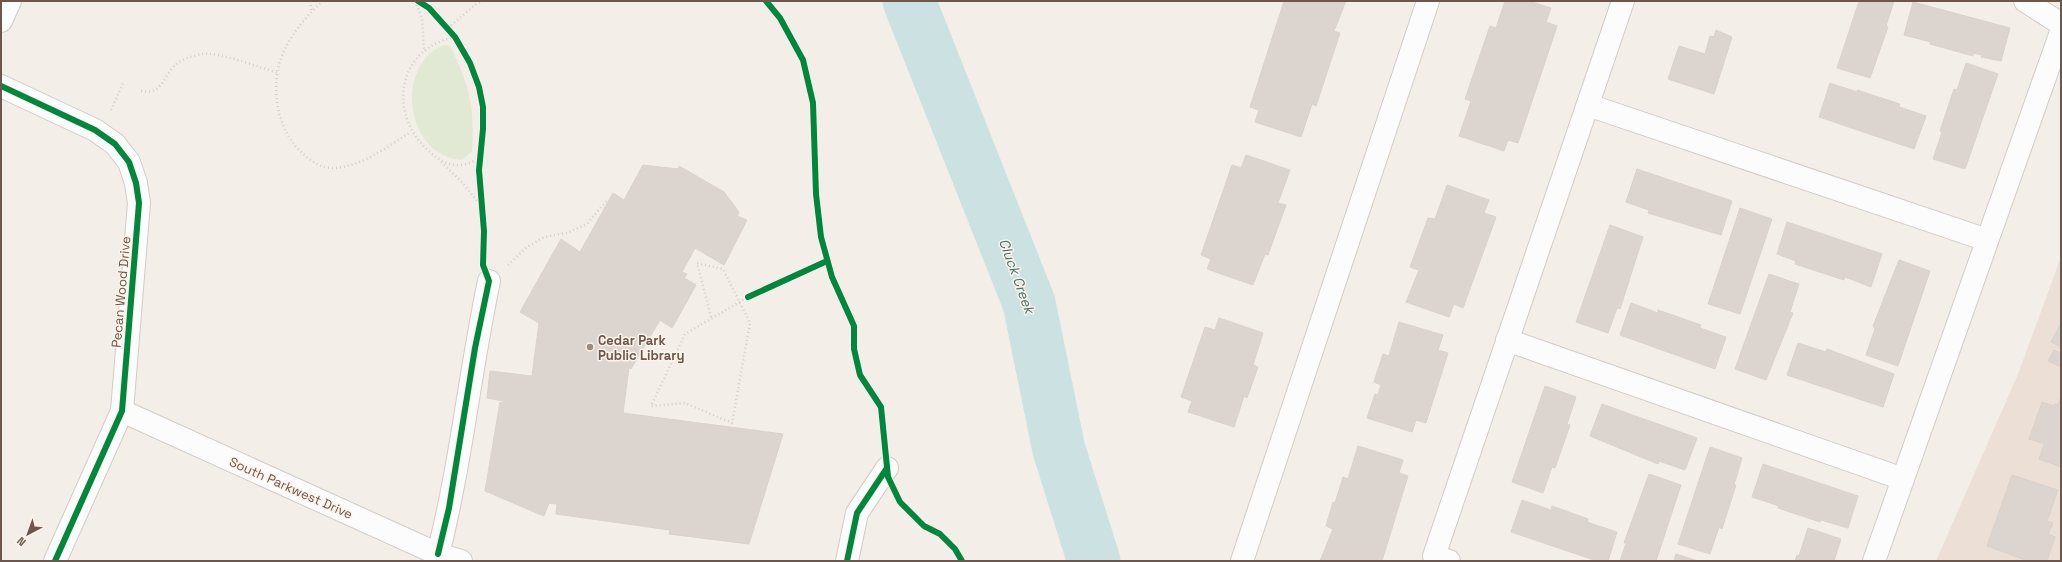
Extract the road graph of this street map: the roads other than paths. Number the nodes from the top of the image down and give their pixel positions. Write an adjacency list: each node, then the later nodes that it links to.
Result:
1 (10, 1): 5 (street)
2 (1428, 1): 20 (street)
3 (1623, 1): 9 (street)
4 (2025, 1): 6 (street)
5 (1, 21)
6 (2061, 24)
7 (2061, 32): 10 (street)
8 (1, 86): 13 (street, Pecan Wood Drive)
9 (1588, 105): 10 (street); 12 (street)
10 (1988, 240): 15 (street)
11 (489, 281): 16 (street)
12 (1508, 340): 15 (street); 21 (street)
13 (122, 411): 16 (street, South Parkwest Drive); 17 (street, Pecan Wood Drive)
14 (887, 468): 19 (street)
15 (1903, 479): 22 (street)
16 (438, 554): 18 (street, South Parkwest Drive)
17 (55, 561)
18 (461, 561)
19 (846, 561)
20 (1242, 561)
21 (1449, 561)
22 (1874, 561)

